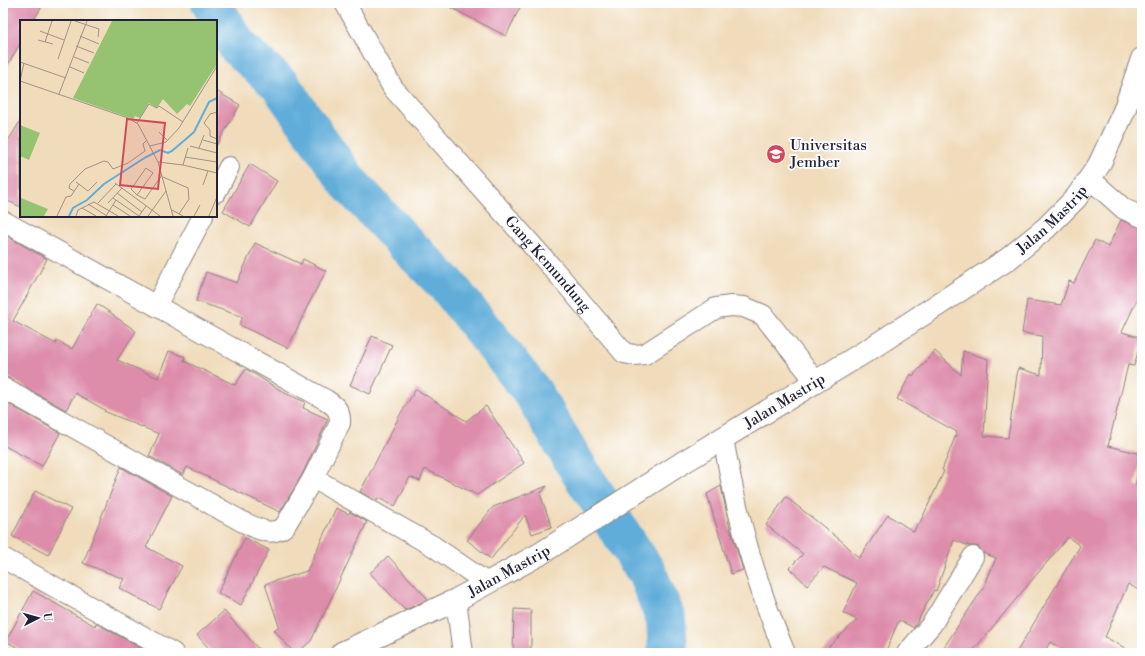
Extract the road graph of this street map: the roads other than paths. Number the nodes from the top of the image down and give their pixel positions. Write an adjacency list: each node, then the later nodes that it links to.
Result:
1 (345, 3): 10 (street, Gang Kemundung)
2 (1142, 59): 4 (main road, Jalan Mastrip)
3 (229, 167): 5 (street)
4 (1089, 178): 7 (street); 10 (main road, Jalan Mastrip)
5 (217, 190)
6 (202, 217): 9 (street)
7 (1142, 217)
8 (16, 222): 9 (street)
9 (156, 306): 13 (street)
10 (816, 382): 12 (main road, Jalan Mastrip)
11 (3, 388): 13 (street)
12 (723, 438): 16 (main road, Jalan Mastrip); 21 (street)
13 (313, 478): 16 (street)
14 (973, 557): 22 (street)
15 (3, 558): 18 (street)
16 (487, 583): 17 (main road, Jalan Mastrip)
17 (456, 600): 19 (main road, Jalan Mastrip); 20 (street)
18 (173, 653)
19 (342, 653)
20 (463, 653)
21 (785, 653)
22 (907, 653)

